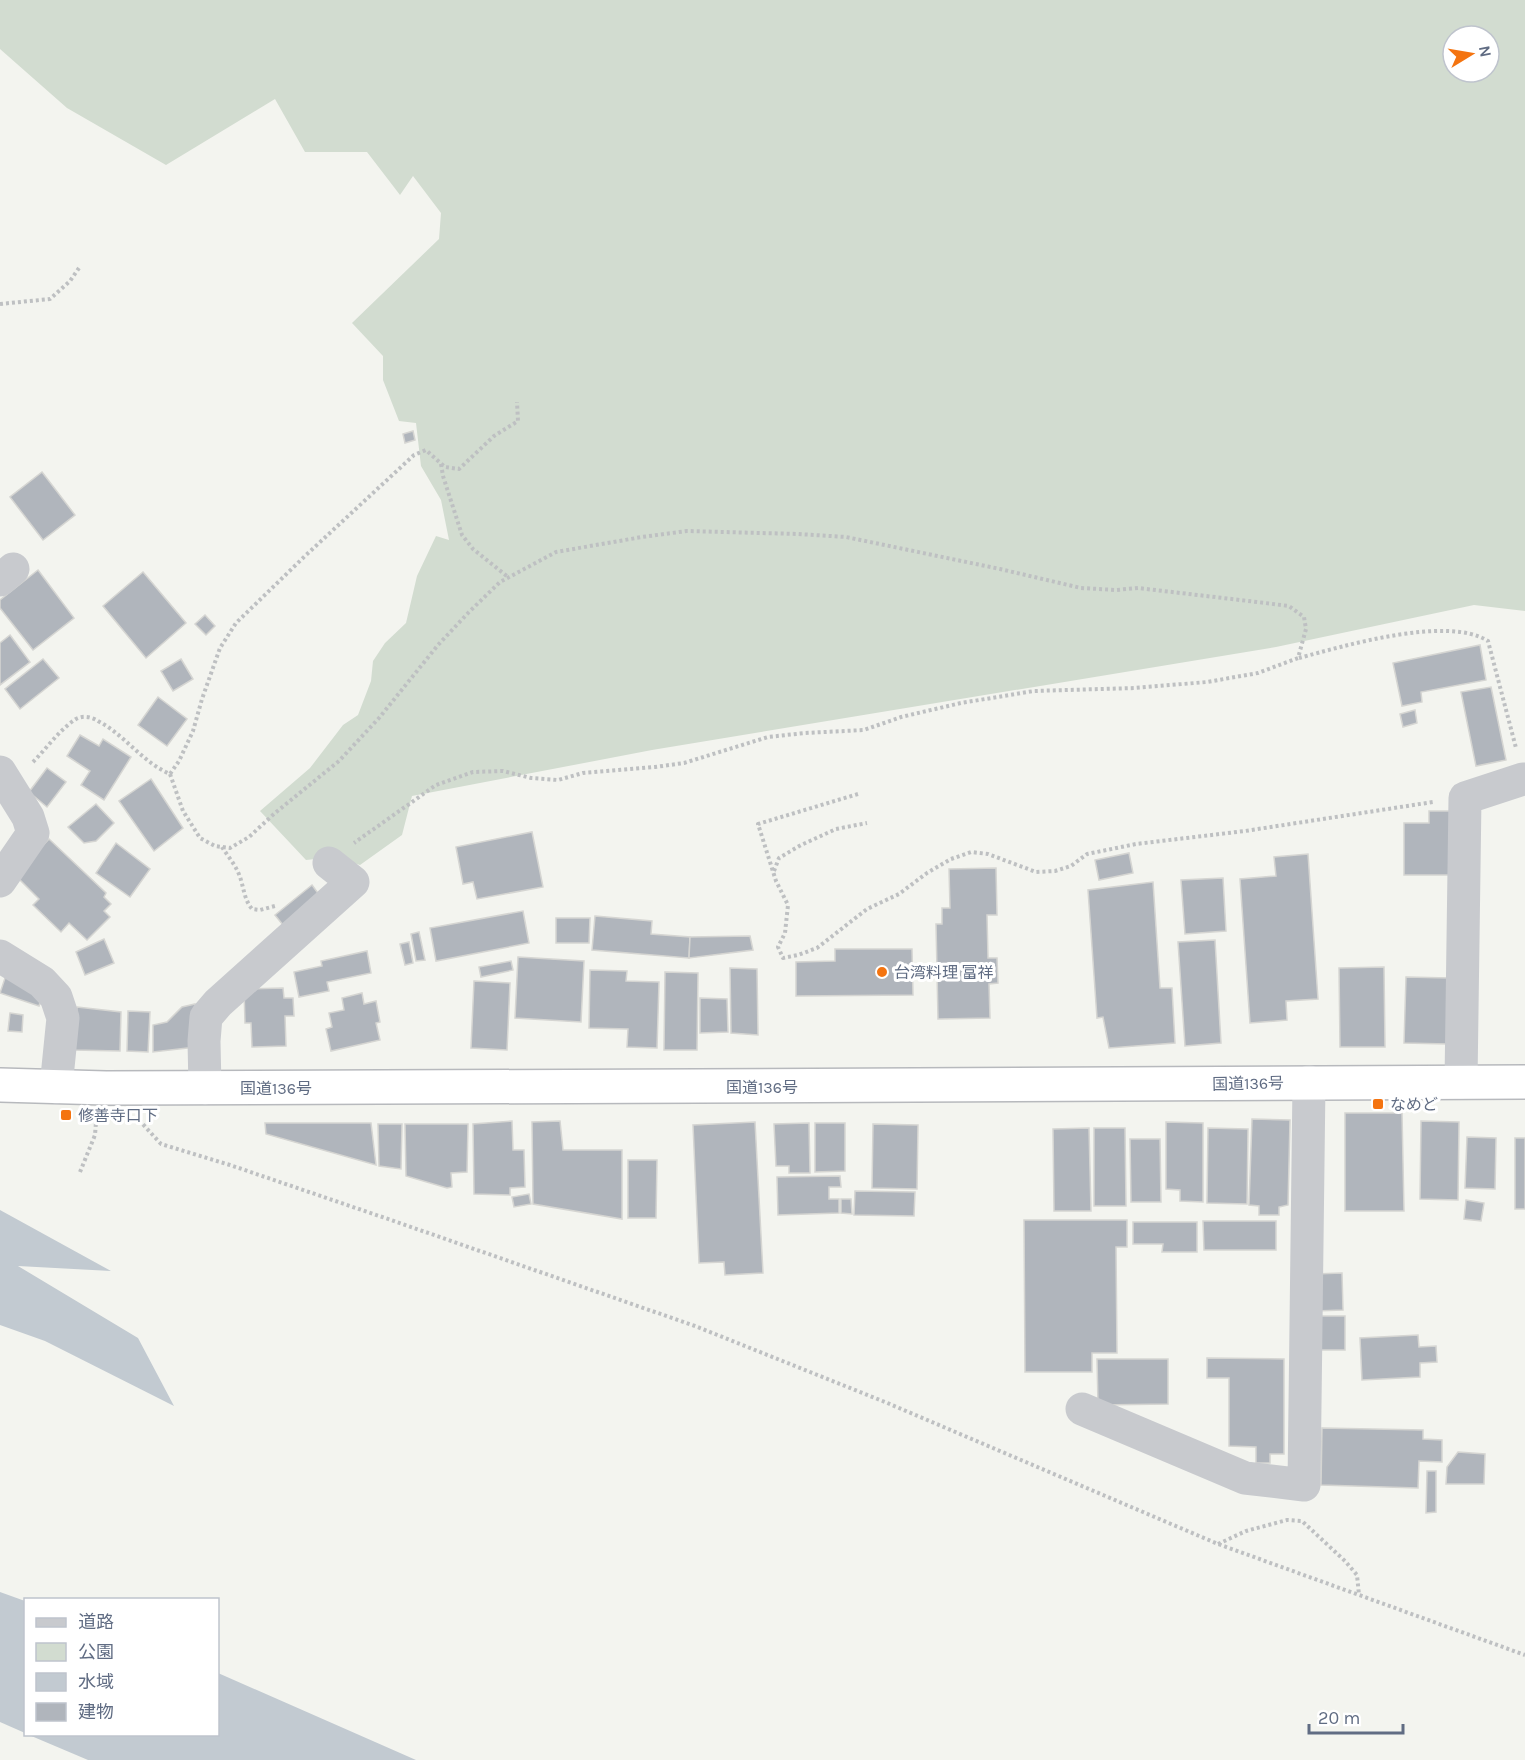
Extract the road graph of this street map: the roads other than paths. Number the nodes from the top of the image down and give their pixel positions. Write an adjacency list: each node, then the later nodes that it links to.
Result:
1 (4, 779): 4 (street)
2 (1523, 779): 7 (street)
3 (328, 863): 11 (street)
4 (0, 881)
5 (0, 956): 10 (street)
6 (1309, 1082): 7 (highway, 国道136号); 11 (highway, 国道136号); 12 (street)
7 (1461, 1082): 8 (highway, 国道136号)
8 (1525, 1082)
9 (0, 1085): 10 (highway, 国道136号)
10 (56, 1087): 11 (highway, 国道136号)
11 (205, 1088)
12 (1082, 1409)

